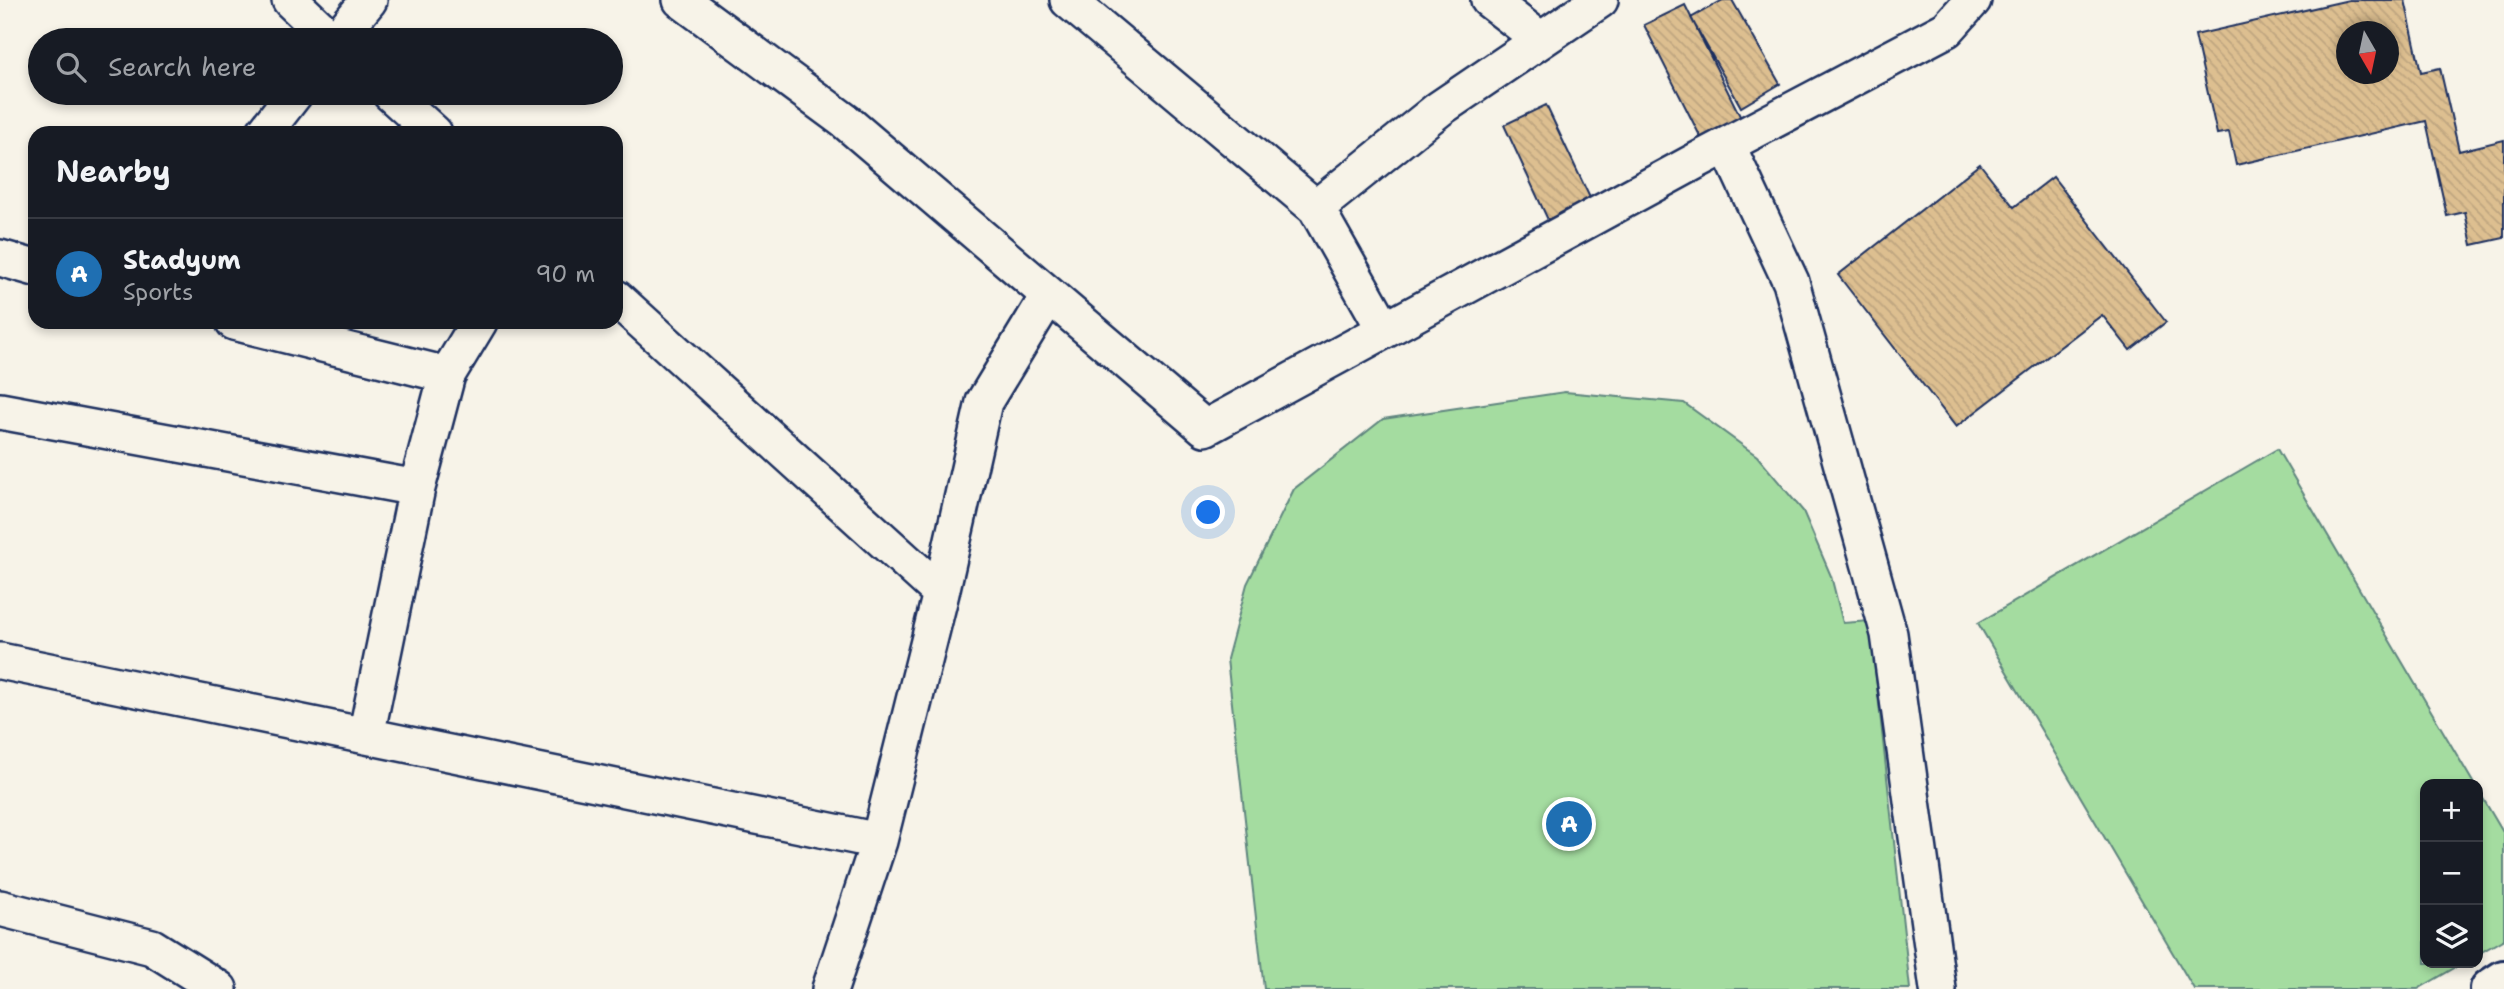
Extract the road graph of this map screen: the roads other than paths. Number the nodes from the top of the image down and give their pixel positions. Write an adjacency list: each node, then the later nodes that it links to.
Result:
1 (290, 0): 8 (street)
2 (369, 0): 9 (street)
3 (681, 0): 19 (street)
4 (1489, 0): 10 (street)
5 (1600, 0): 10 (street)
6 (1973, 0): 15 (street)
7 (1081, 3): 16 (street)
8 (321, 28)
9 (344, 28)
10 (1541, 40): 16 (street)
11 (286, 105): 13 (street)
12 (403, 105): 14 (street)
13 (269, 126)
14 (426, 126)
15 (1727, 145): 23 (street); 35 (street)
16 (1316, 208): 23 (street)
17 (0, 258): 18 (street)
18 (28, 266)
19 (1049, 295): 23 (street); 27 (street)
20 (623, 304): 27 (street)
21 (262, 329): 24 (street)
22 (476, 329): 24 (street)
23 (1385, 330)
24 (447, 375): 26 (street)
25 (0, 411): 26 (street)
26 (417, 488): 29 (street)
27 (941, 593): 30 (street)
28 (0, 661): 29 (street)
29 (366, 736): 30 (street)
30 (879, 841): 34 (street)
31 (0, 908): 33 (street)
32 (2504, 980): 36 (street)
33 (219, 989)
34 (830, 989)
35 (1938, 989)
36 (2490, 989)

